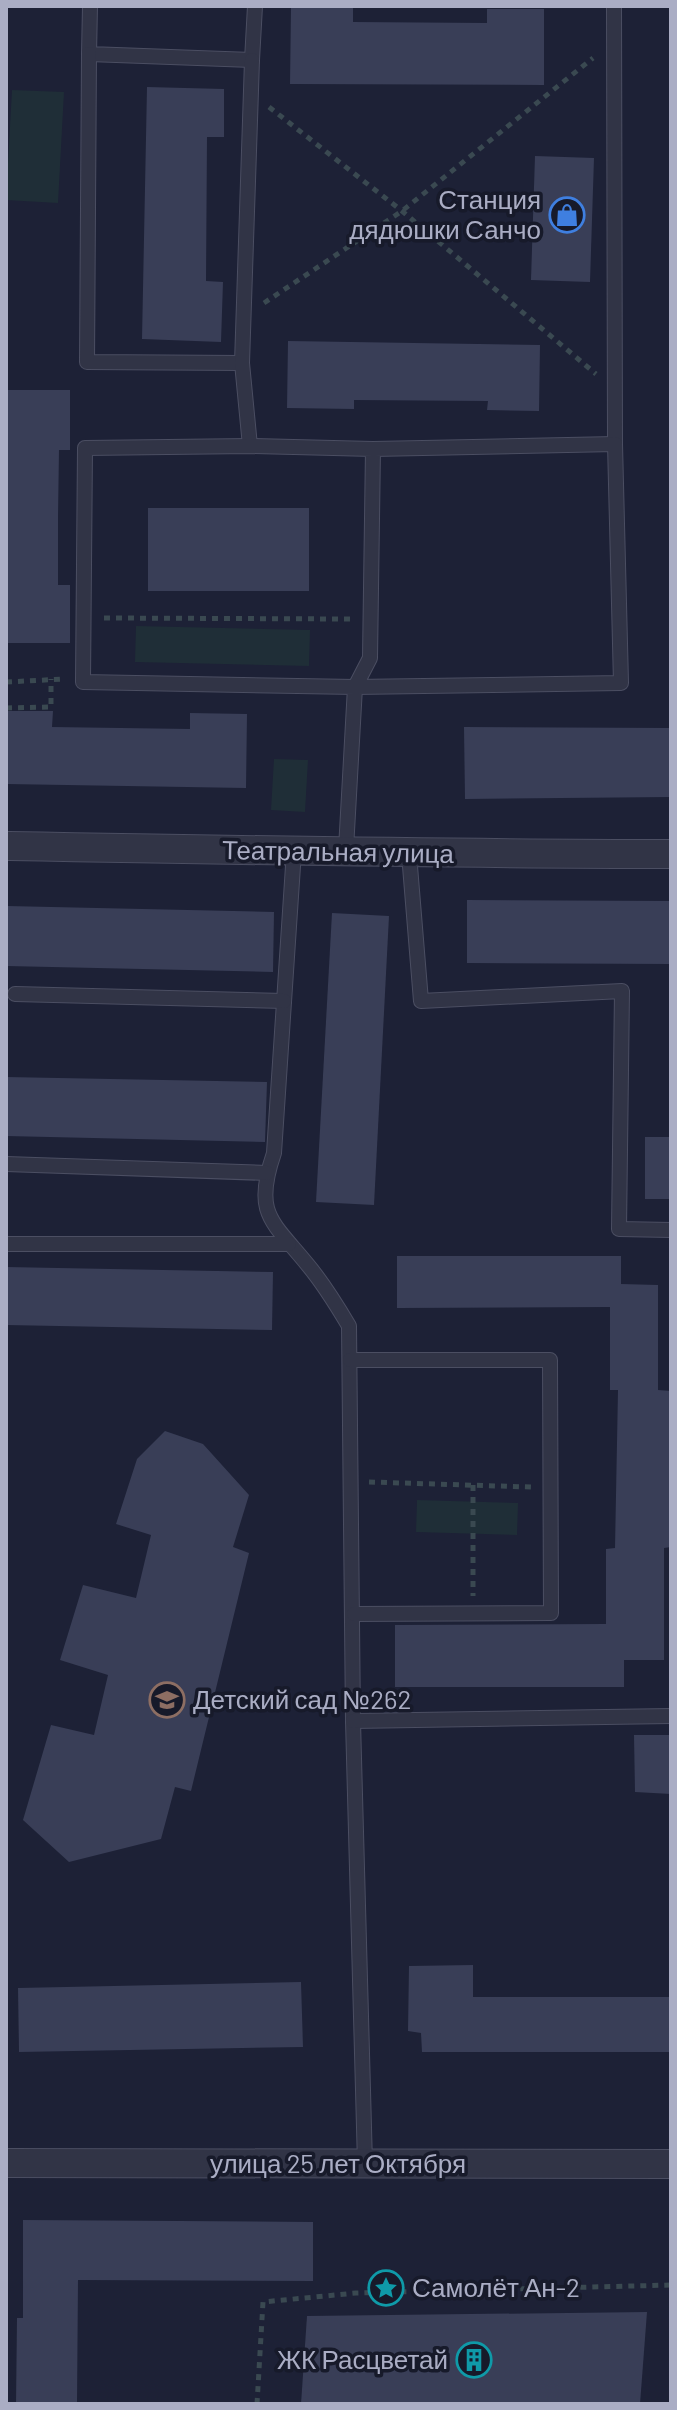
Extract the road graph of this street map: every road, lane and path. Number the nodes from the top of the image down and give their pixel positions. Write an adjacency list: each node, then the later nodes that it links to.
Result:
1 (90, 6): 5 (lane)
2 (255, 6): 6 (lane)
3 (614, 6): 4 (lane)
4 (614, 41): 8 (path); 11 (lane)
5 (89, 54): 6 (lane); 10 (lane)
6 (252, 60): 7 (lane)
7 (251, 92): 8 (path); 9 (lane)
8 (402, 211): 9 (path); 11 (path)
9 (243, 317): 10 (lane)
10 (242, 363): 13 (lane)
11 (615, 390): 12 (lane)
12 (615, 444): 14 (lane); 20 (lane)
13 (250, 446): 14 (lane); 15 (lane)
14 (373, 449): 16 (lane)
15 (83, 618): 16 (path); 17 (lane)
16 (370, 619): 20 (lane)
17 (83, 678): 18 (path); 20 (lane)
18 (51, 679): 19 (path); 21 (path)
19 (6, 682)
20 (355, 687): 23 (lane)
21 (6, 708)
22 (6, 846): 24 (street, Театральная улица)
23 (346, 849): 24 (street, Театральная улица); 25 (street, Театральная улица)
24 (294, 851): 28 (lane)
25 (409, 854): 26 (street, Театральная улица); 31 (lane)
26 (671, 854)
27 (15, 994): 28 (lane)
28 (284, 1001): 30 (lane)
29 (6, 1164): 30 (lane)
30 (267, 1173): 33 (lane)
31 (671, 1230)
32 (6, 1244): 33 (lane)
33 (289, 1244): 34 (lane)
34 (350, 1360): 35 (lane); 37 (lane)
35 (352, 1482): 36 (path); 39 (lane)
36 (473, 1485): 37 (path); 38 (path)
37 (551, 1488): 38 (lane)
38 (473, 1613): 39 (lane)
39 (354, 1614): 41 (lane)
40 (671, 1716): 41 (lane)
41 (353, 1721): 43 (lane)
42 (6, 2163): 43 (street, улица 25 лет Октября)
43 (365, 2164): 44 (street, улица 25 лет Октября)
44 (671, 2164)
45 (671, 2285): 46 (path)
46 (257, 2404)

